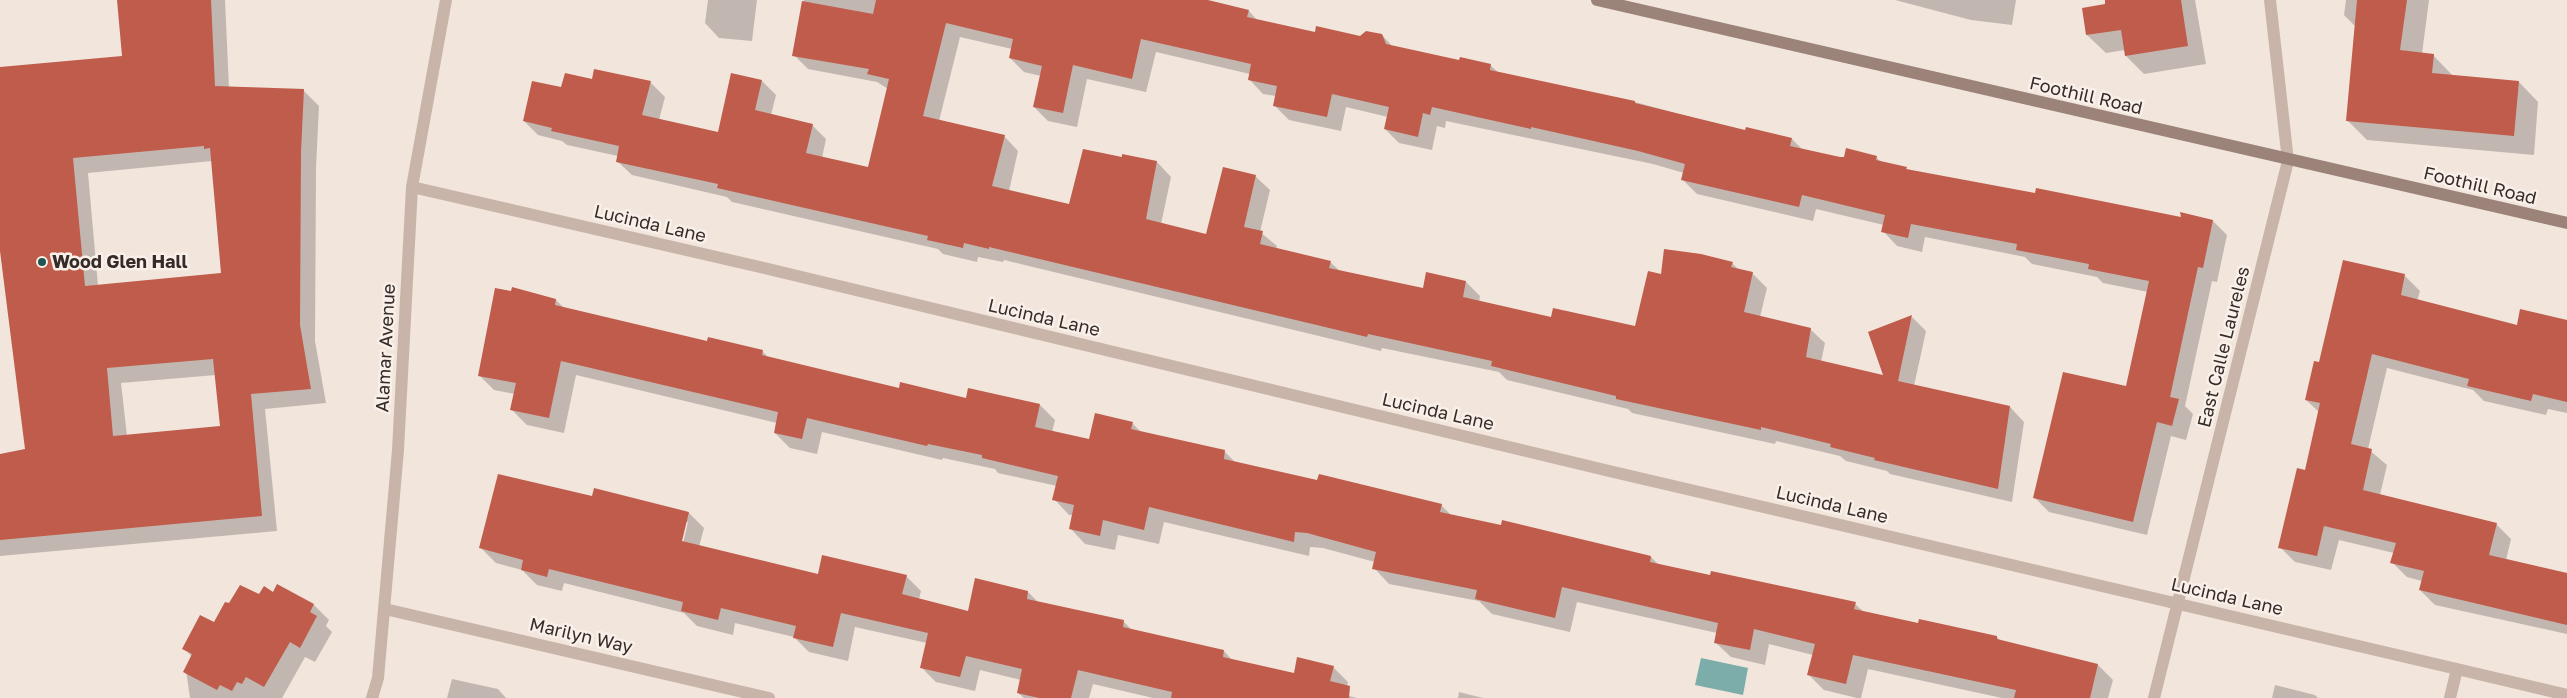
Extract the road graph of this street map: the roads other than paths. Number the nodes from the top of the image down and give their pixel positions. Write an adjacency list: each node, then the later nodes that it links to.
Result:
1 (446, 0): 5 (street, Alamar Avenue)
2 (1597, 0): 4 (main road, Foothill Road)
3 (2270, 0): 4 (street, East Calle Laureles)
4 (2288, 161): 6 (main road, Foothill Road); 7 (street, East Calle Laureles)
5 (412, 187): 7 (street, Lucinda Lane); 8 (street, Alamar Avenue)
6 (2567, 223)
7 (2178, 603): 9 (street, Lucinda Lane); 13 (street, East Calle Laureles)
8 (385, 609): 11 (street, Alamar Avenue); 12 (street, Marilyn Way)
9 (2457, 669): 10 (street, Lucinda Lane); 14 (street)
10 (2567, 695)
11 (372, 698)
12 (769, 698)
13 (2154, 698)
14 (2450, 698)

